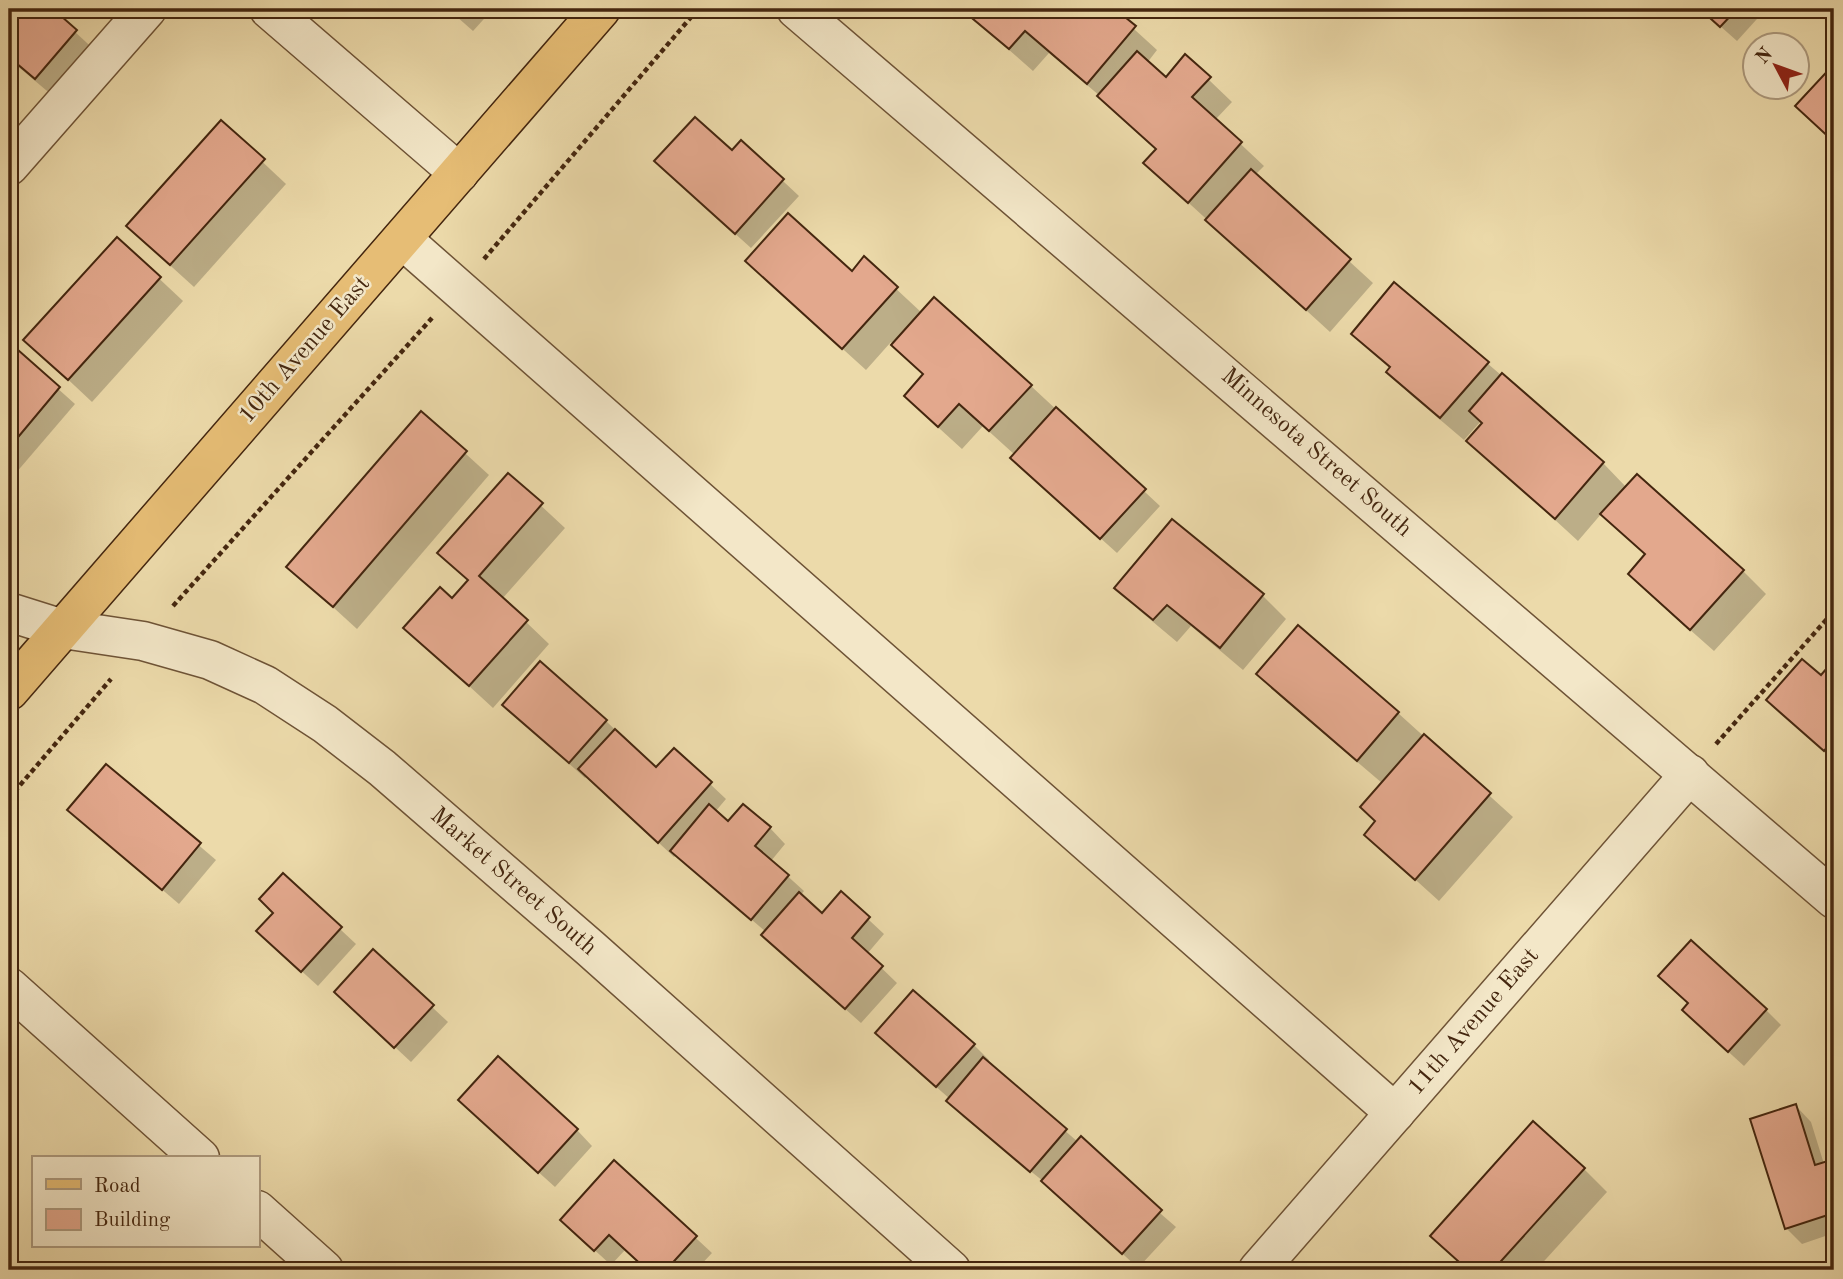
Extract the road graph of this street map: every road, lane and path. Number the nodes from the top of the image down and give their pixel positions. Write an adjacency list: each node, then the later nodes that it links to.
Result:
1 (147, 9): 6 (street)
2 (269, 9): 7 (street)
3 (601, 9): 7 (main road, 10th Avenue East)
4 (698, 9): 9 (path)
5 (796, 9): 15 (street, Minnesota Street South)
6 (9, 166)
7 (459, 173): 8 (main road, 10th Avenue East)
8 (402, 239): 9 (street); 12 (main road, 10th Avenue East)
9 (459, 289): 13 (path); 19 (street)
10 (1834, 611): 15 (path)
11 (9, 612): 12 (street, Market Street South)
12 (63, 629): 13 (street, Market Street South); 14 (main road, 10th Avenue East)
13 (143, 641): 16 (path); 23 (street, Market Street South)
14 (9, 691)
15 (1690, 774): 17 (street, Minnesota Street South); 19 (street, 11th Avenue East)
16 (9, 798)
17 (1834, 899)
18 (9, 986): 20 (street)
19 (1395, 1113): 24 (street, 11th Avenue East)
20 (198, 1156)
21 (259, 1212): 22 (street)
22 (324, 1270)
23 (951, 1270)
24 (1258, 1270)

